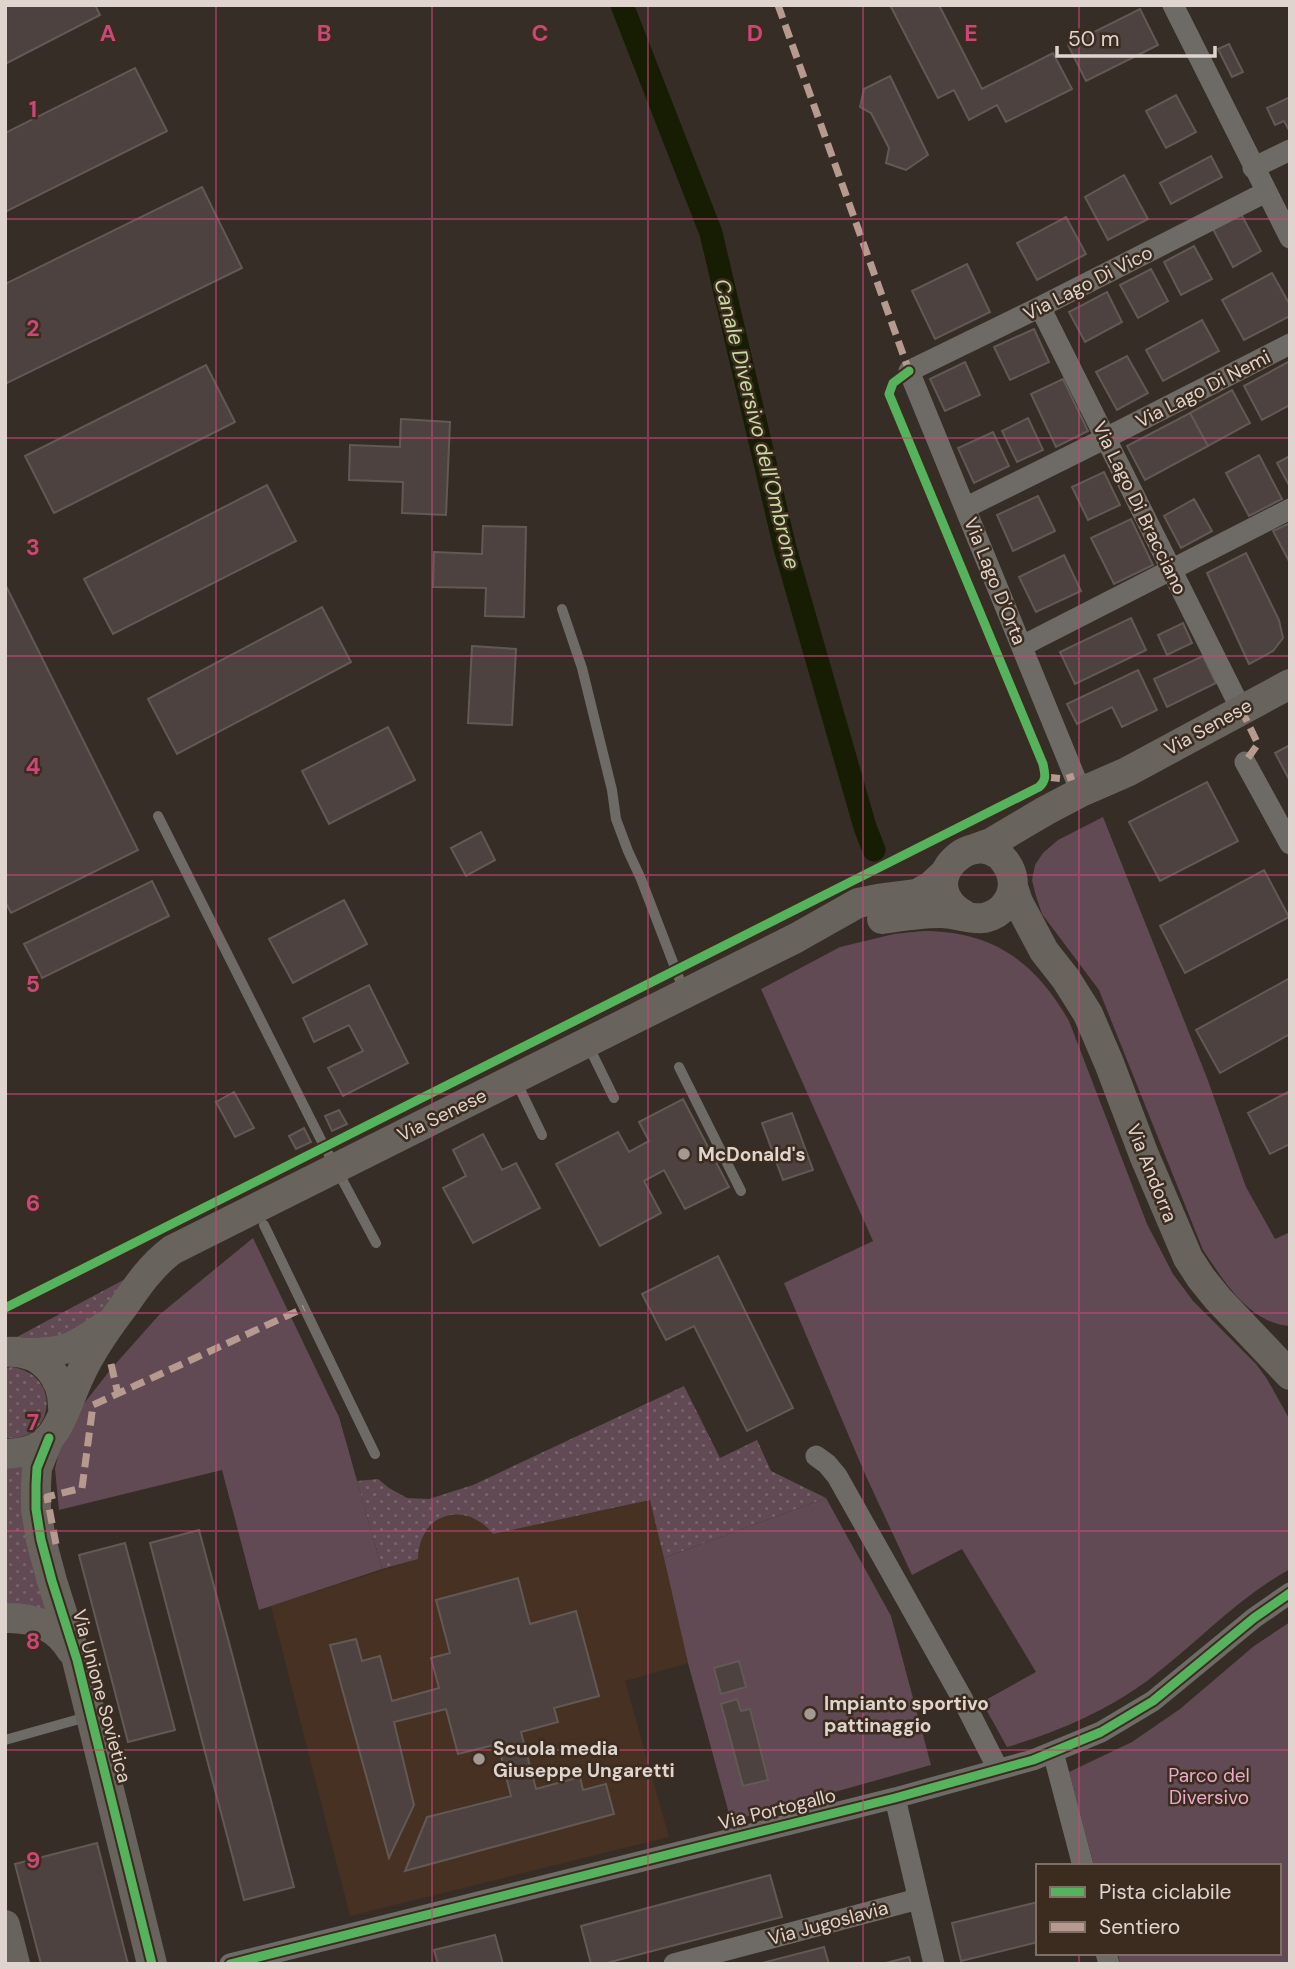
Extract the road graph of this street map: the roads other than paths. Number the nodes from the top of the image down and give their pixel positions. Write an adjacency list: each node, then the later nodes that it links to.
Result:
1 (1173, 5): 3 (street)
2 (1290, 150): 3 (street)
3 (1254, 168): 4 (street)
4 (1266, 192): 5 (street); 6 (street, Via Lago Di Vico)
5 (1290, 238)
6 (1040, 307): 8 (street, Via Lago Di Vico); 9 (street, Via Lago Di Bracciano)
7 (1290, 344): 9 (street, Via Lago Di Nemi)
8 (909, 371): 10 (street, Via Lago D'Orta)
9 (1106, 438): 10 (street, Via Lago Di Nemi); 12 (street, Via Lago Di Bracciano)
10 (965, 508): 14 (street, Via Lago D'Orta)
11 (1290, 509): 12 (street)
12 (1170, 569): 14 (street); 16 (street, Via Lago Di Bracciano)
13 (562, 610): 28 (lane)
14 (1022, 646): 19 (street, Via Lago D'Orta)
15 (1290, 684): 16 (main road, Via Senese)
16 (1241, 709): 18 (main road, Via Senese)
17 (1245, 762): 21 (street)
18 (1127, 772): 19 (main road, Via Senese); 24 (main road, Via Senese)
19 (1081, 792): 22 (main road, Via Senese)
20 (159, 816): 34 (lane)
21 (1290, 844)
22 (974, 849): 23 (main road, Via Senese); 24 (main road)
23 (945, 873): 25 (main road); 26 (main road, Via Senese)
24 (1013, 881): 25 (main road, Via Senese); 27 (main road, Via Andorra)
25 (972, 917): 26 (main road, Via Senese); 27 (main road, Via Andorra)
26 (796, 939): 28 (main road, Via Senese)
27 (1044, 951): 40 (main road, Via Andorra)
28 (685, 993): 29 (main road, Via Senese)
29 (587, 1042): 31 (main road, Via Senese); 32 (lane)
30 (679, 1067): 35 (lane)
31 (515, 1078): 33 (lane); 34 (main road, Via Senese)
32 (614, 1098)
33 (542, 1135)
34 (336, 1167): 37 (lane); 38 (main road, Via Senese)
35 (741, 1191)
36 (264, 1225): 43 (lane)
37 (376, 1243)
38 (111, 1321): 39 (main road, Via Senese); 41 (main road, Via Senese)
39 (15, 1353): 41 (main road, Via Senese)
40 (1290, 1374)
41 (56, 1425): 42 (main road); 47 (main road, Via Unione Sovietica)
42 (6, 1454)
43 (374, 1454)
44 (816, 1456): 51 (street)
45 (1290, 1593): 50 (street, Via Portogallo)
46 (5, 1618): 47 (main road)
47 (77, 1660): 48 (main road, Via Unione Sovietica)
48 (91, 1716): 49 (lane); 57 (main road, Via Unione Sovietica)
49 (5, 1740)
50 (1053, 1752): 51 (street, Via Portogallo); 53 (street)
51 (998, 1769): 52 (street, Via Portogallo)
52 (895, 1798): 54 (street); 58 (street, Via Portogallo)
53 (1082, 1864)
54 (918, 1899): 59 (street, Via Jugoslavia); 60 (street)
55 (5, 1925): 56 (main road)
56 (15, 1964)
57 (152, 1964)
58 (230, 1964)
59 (674, 1964)
60 (934, 1964)

